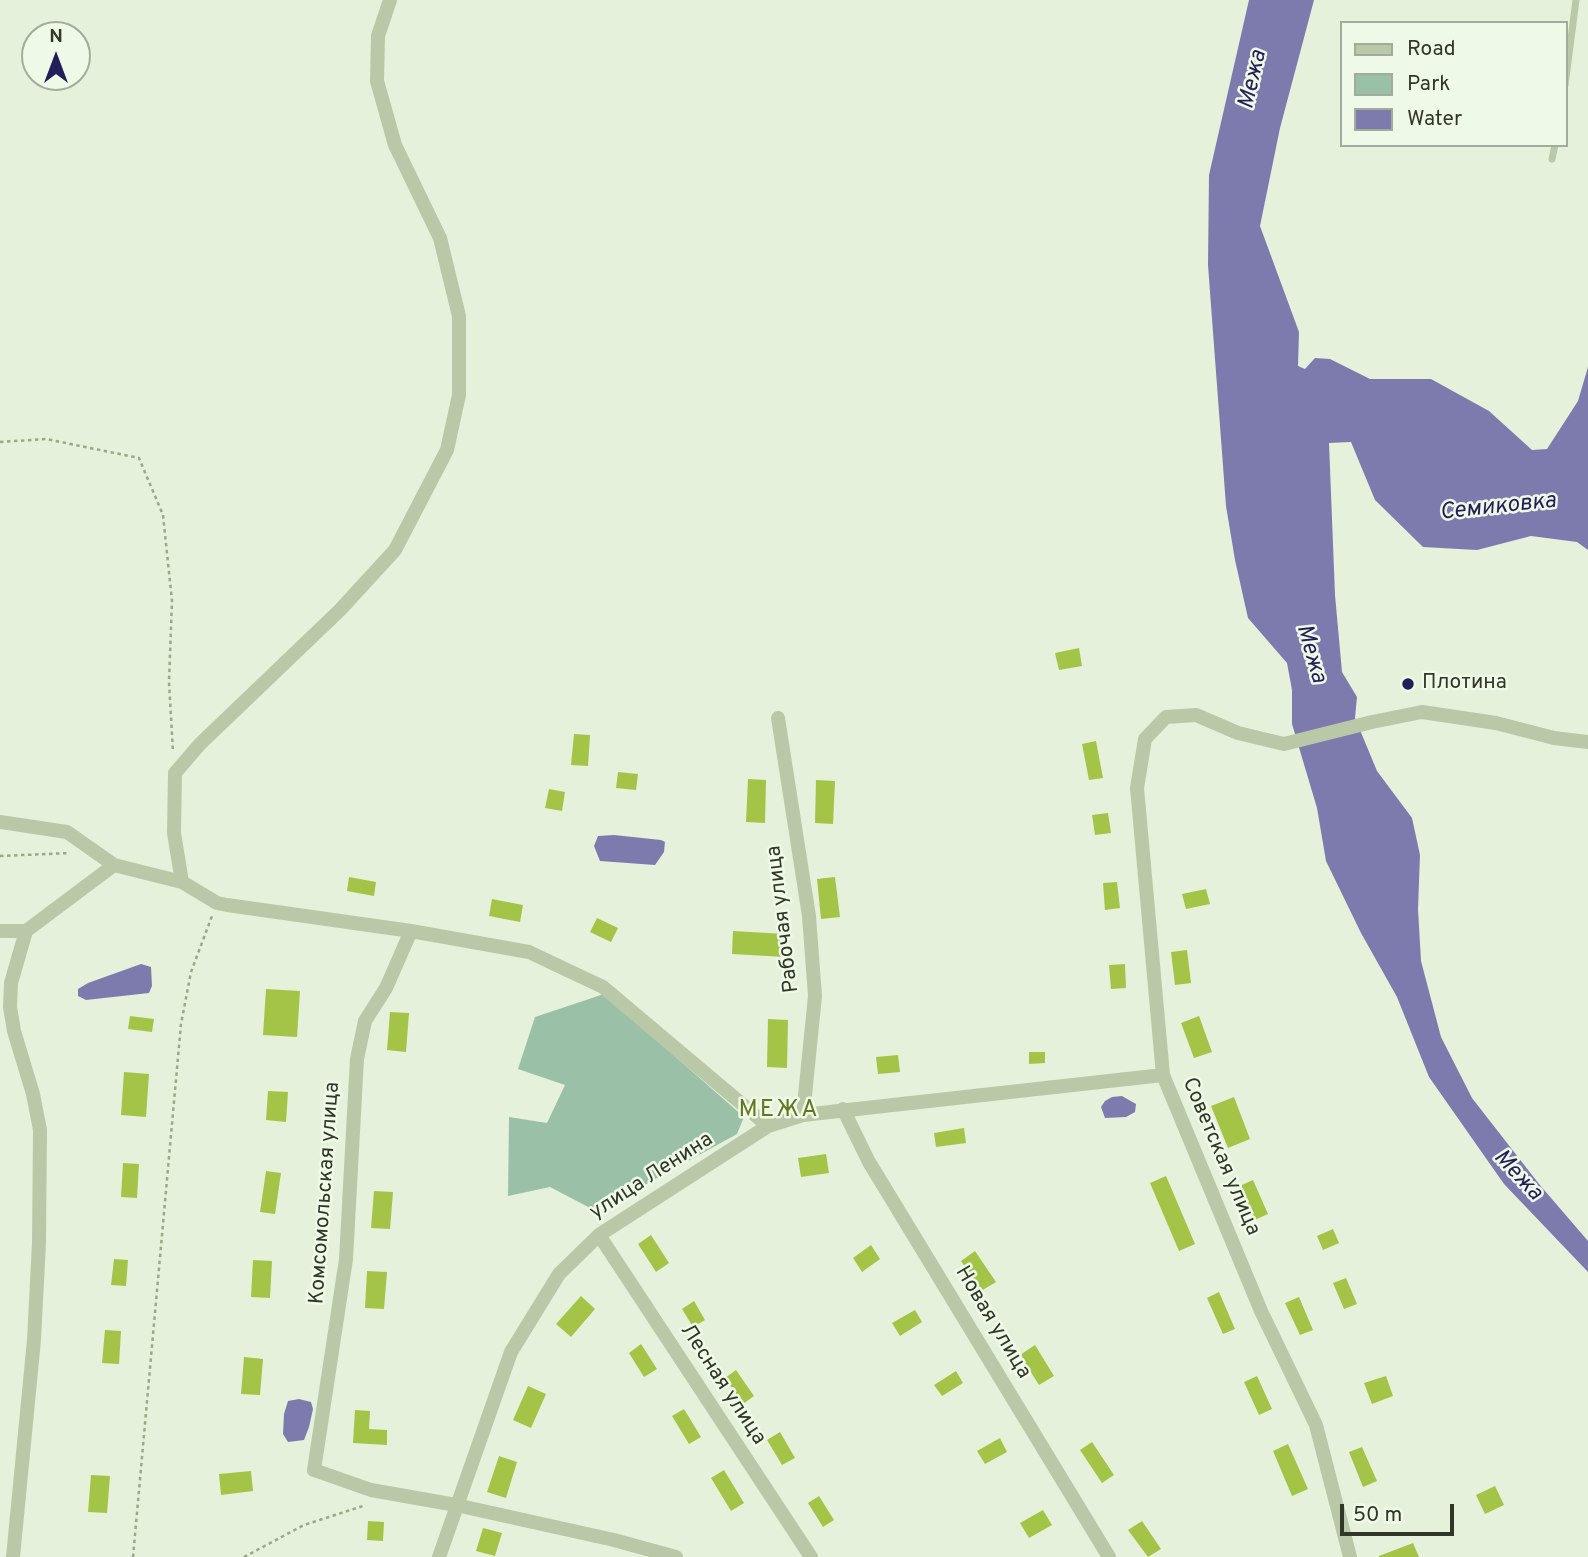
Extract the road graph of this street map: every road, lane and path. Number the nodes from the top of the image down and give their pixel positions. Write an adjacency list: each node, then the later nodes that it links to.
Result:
1 (390, 0): 9 (street)
2 (1576, 0): 3 (lane)
3 (1567, 70)
4 (1555, 147): 5 (lane)
5 (1552, 159)
6 (0, 442): 9 (path)
7 (778, 718): 21 (street, Рабочая улица)
8 (1588, 742): 19 (street, Советская улица)
9 (175, 773): 14 (street)
10 (0, 822): 11 (street)
11 (95, 852): 12 (path); 13 (street)
12 (0, 856)
13 (114, 865): 14 (street); 17 (street)
14 (182, 882): 15 (street)
15 (217, 903): 18 (street); 27 (path)
16 (0, 931): 17 (street)
17 (26, 931): 26 (street)
18 (411, 931): 22 (street); 25 (street, Комсомольская улица)
19 (1163, 1074): 20 (street, улица Ленина); 33 (street, Советская улица)
20 (843, 1109): 21 (street, улица Ленина); 32 (street, Новая улица)
21 (803, 1115): 22 (street, улица Ленина)
22 (768, 1126): 23 (street, улица Ленина)
23 (599, 1235): 25 (street, улица Ленина); 31 (street, Лесная улица)
24 (366, 1505): 28 (path)
25 (456, 1505): 29 (street, улица Ленина); 30 (street)
26 (13, 1557)
27 (133, 1557)
28 (244, 1557)
29 (439, 1557)
30 (676, 1557)
31 (811, 1557)
32 (1109, 1557)
33 (1350, 1557)

